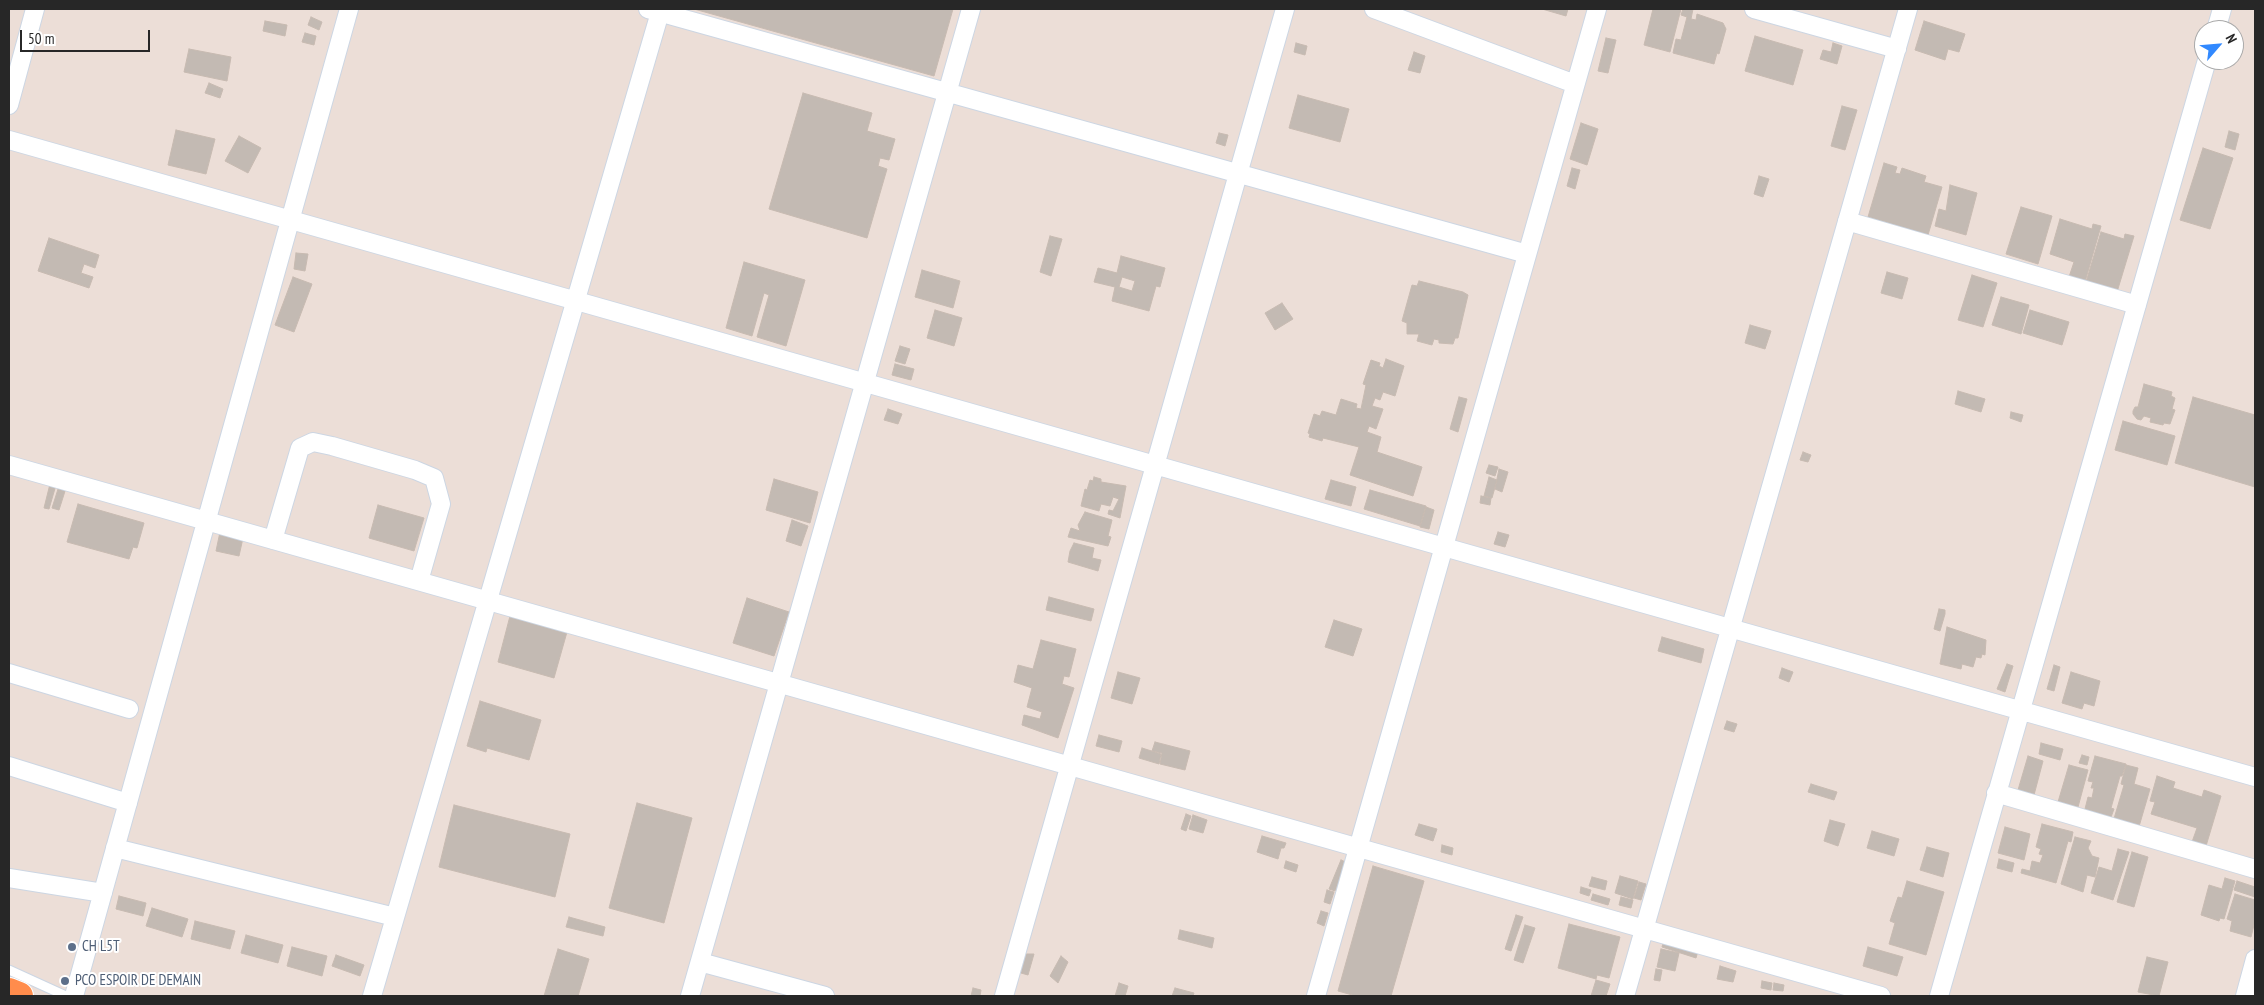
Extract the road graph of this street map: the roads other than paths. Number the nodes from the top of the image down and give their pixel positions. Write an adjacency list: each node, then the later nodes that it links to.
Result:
1 (35, 9): 14 (street)
2 (349, 9): 17 (street)
3 (971, 9): 13 (street)
4 (1286, 9): 16 (street)
5 (1374, 9): 12 (street)
6 (1597, 9): 12 (street)
7 (1754, 9): 10 (street)
8 (1908, 9): 10 (street)
9 (656, 10): 13 (street); 20 (street)
10 (1897, 49): 18 (street)
11 (2204, 70): 21 (street)
12 (1575, 84): 19 (street)
13 (947, 92): 16 (street); 22 (street)
14 (9, 105)
15 (9, 140): 17 (street)
16 (1238, 174): 19 (street); 24 (street)
17 (290, 219): 20 (street); 25 (street)
18 (1847, 221): 21 (street); 30 (street)
19 (1527, 254): 27 (street)
20 (575, 300): 22 (street); 29 (street)
21 (2137, 305): 34 (street)
22 (865, 382): 24 (street); 32 (street)
23 (9, 465): 25 (street)
24 (1155, 465): 27 (street); 36 (street)
25 (206, 521): 26 (street); 39 (street)
26 (273, 540): 28 (street); 28 (street)
27 (1444, 546): 30 (street); 41 (street)
28 (419, 581): 29 (street)
29 (488, 601): 32 (street); 45 (street)
30 (1730, 628): 34 (street); 46 (street)
31 (9, 673): 33 (street)
32 (779, 684): 36 (street); 48 (street)
33 (129, 709)
34 (2020, 710): 37 (street); 38 (street)
35 (9, 766): 39 (street)
36 (1070, 766): 41 (street); 57 (street)
37 (2255, 777)
38 (1996, 793): 42 (street); 61 (street)
39 (128, 803): 40 (street)
40 (115, 848): 44 (street); 45 (street)
41 (1358, 848): 46 (street); 58 (street)
42 (2255, 869)
43 (9, 878): 44 (street)
44 (103, 893): 53 (street)
45 (395, 917): 54 (street)
46 (1644, 929): 59 (street); 60 (street)
47 (2255, 959): 62 (street)
48 (700, 962): 55 (street); 56 (street)
49 (9, 970): 52 (lane)
50 (9, 992): 51 (highway)
51 (19, 996)
52 (66, 996)
53 (74, 996)
54 (372, 996)
55 (690, 996)
56 (826, 996)
57 (1004, 996)
58 (1316, 996)
59 (1625, 996)
60 (1881, 996)
61 (1939, 996)
62 (2245, 996)

